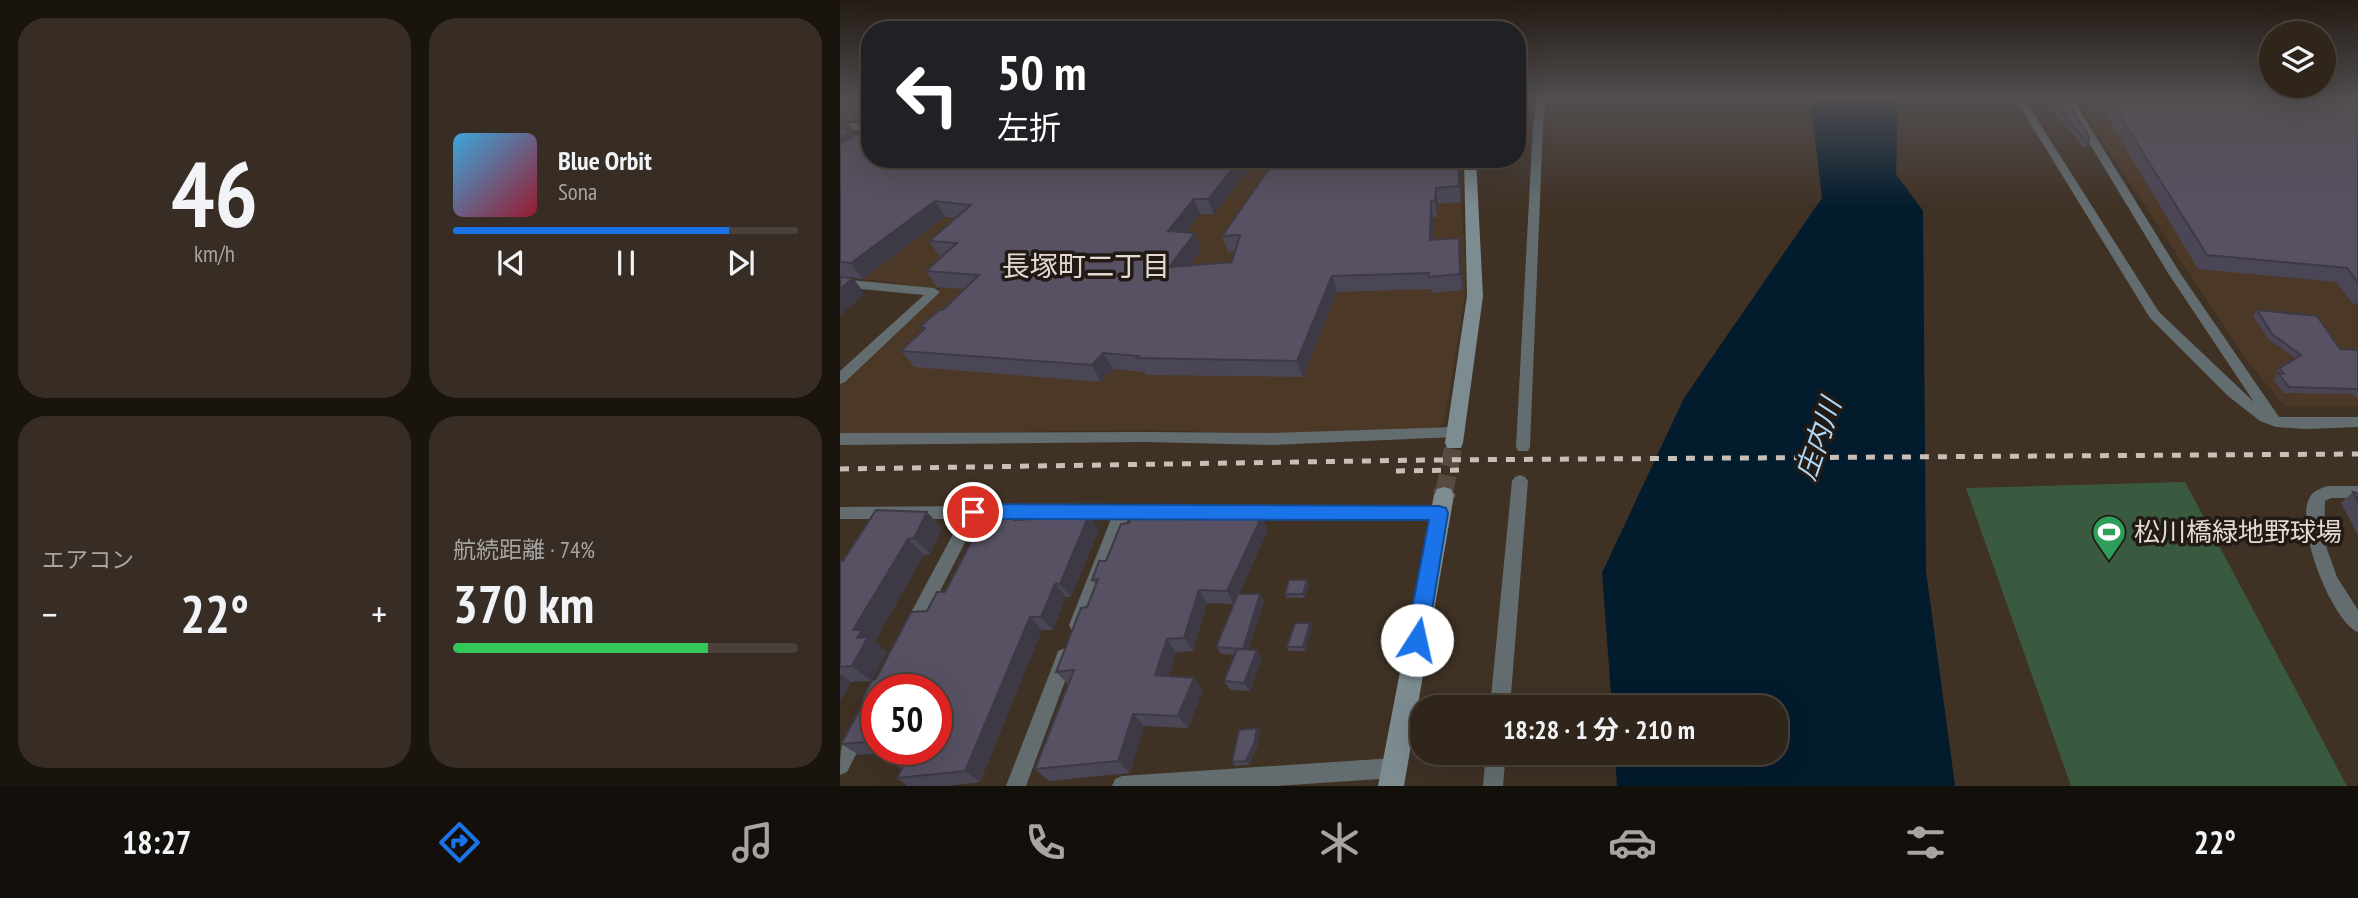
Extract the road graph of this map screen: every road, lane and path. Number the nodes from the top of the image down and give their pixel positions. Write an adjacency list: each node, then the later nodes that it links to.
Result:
1 (1538, 134): 11 (street)
2 (2041, 134): 7 (street)
3 (2091, 134): 7 (street)
4 (1465, 168): 9 (main road)
5 (841, 283): 6 (street)
6 (840, 379)
7 (2275, 422): 8 (street)
8 (2358, 422)
9 (1454, 438): 10 (street)
10 (840, 439)
11 (1523, 447)
12 (1520, 481): 20 (street)
13 (2358, 492): 18 (street)
14 (1442, 504): 17 (street); 24 (main road)
15 (973, 512): 16 (street); 17 (street); 19 (street)
16 (840, 513)
17 (1122, 513): 26 (street)
18 (2358, 624)
19 (904, 642)
20 (1501, 695)
21 (861, 724): 22 (street)
22 (840, 765)
23 (1495, 765): 28 (street)
24 (1393, 777): 25 (street)
25 (1215, 783): 27 (street)
26 (1016, 786)
27 (1122, 786)
28 (1493, 786)

